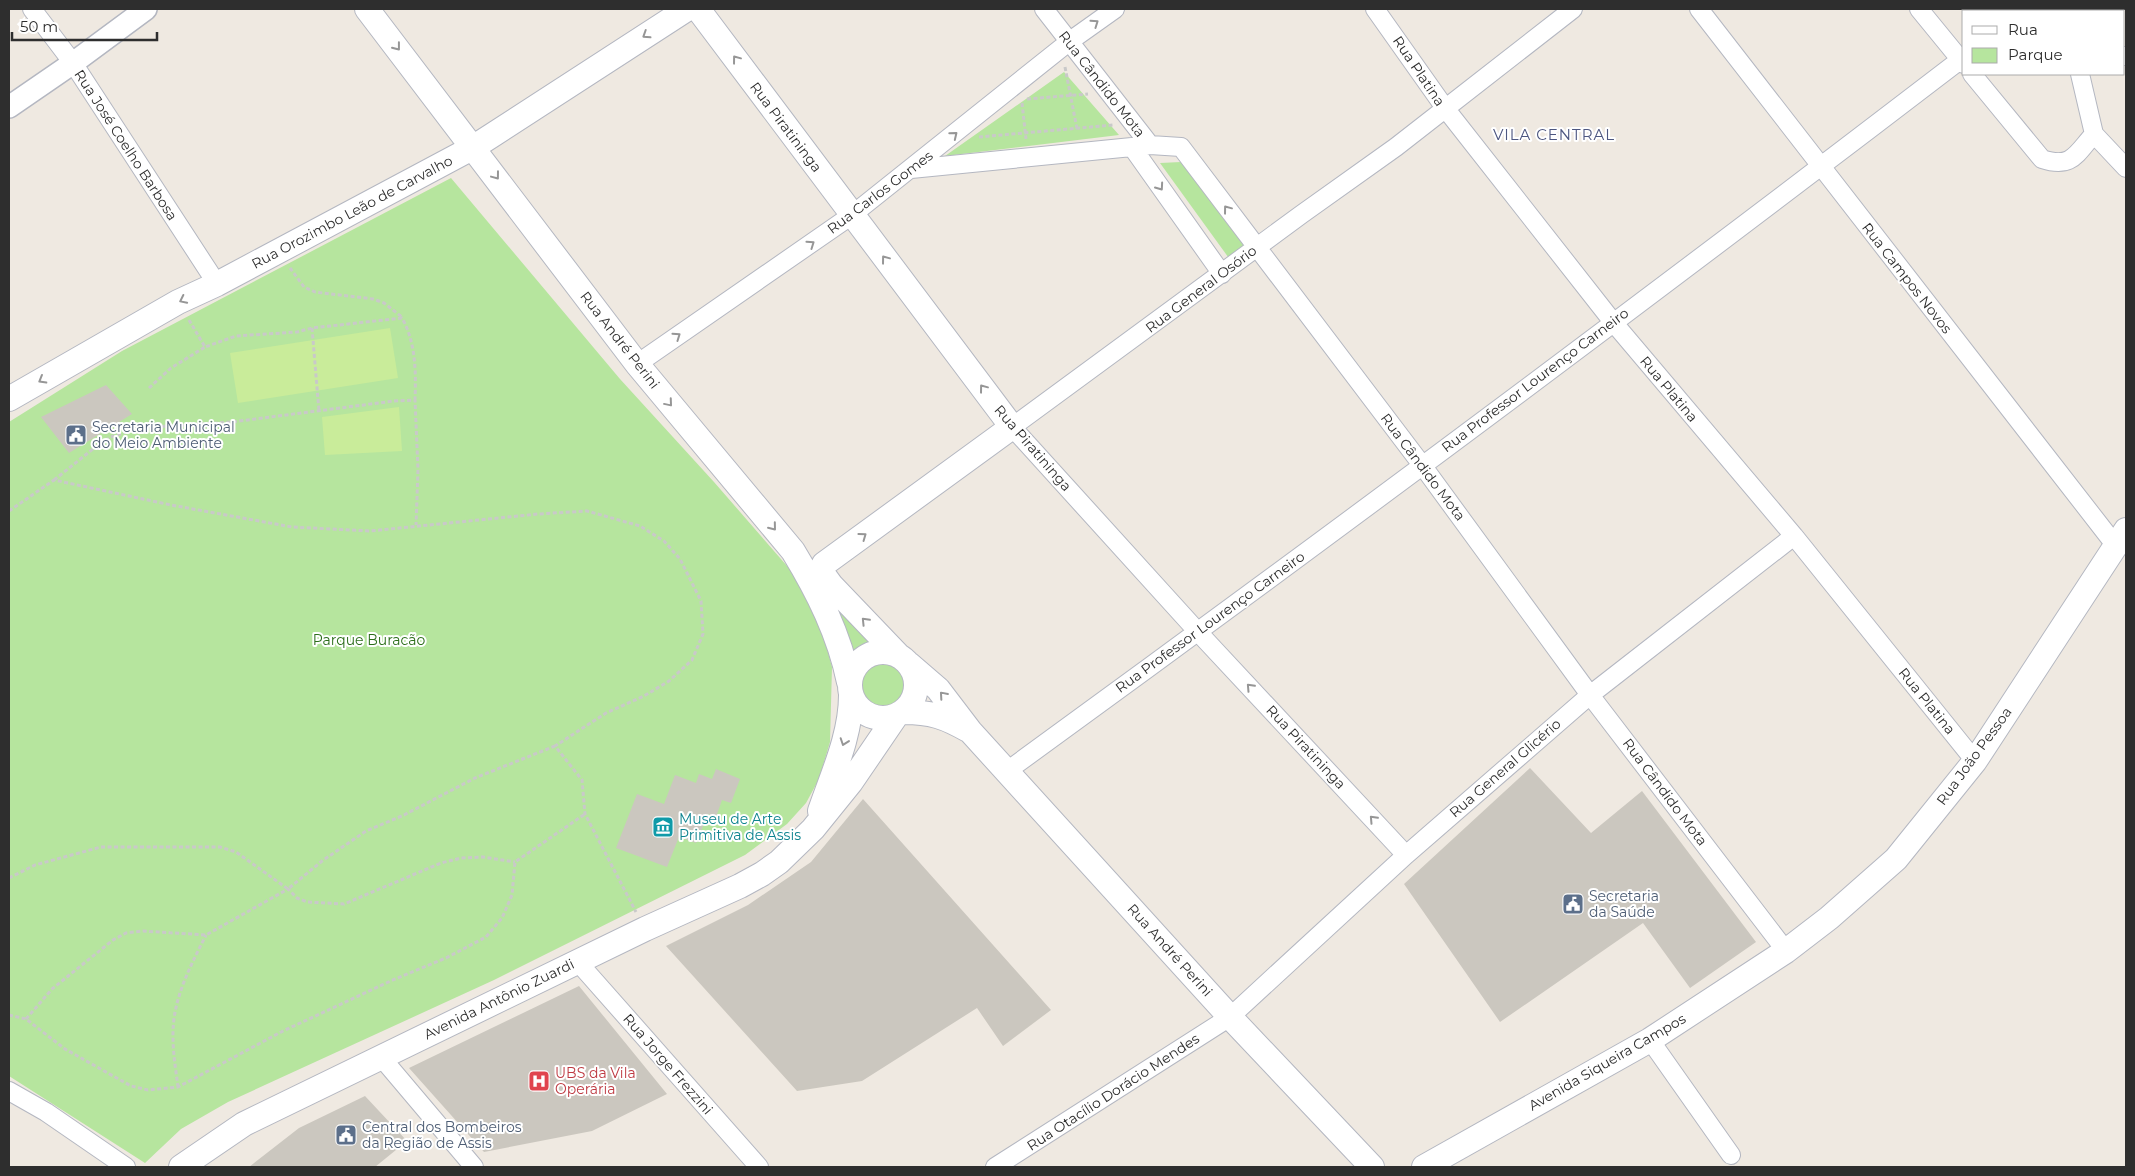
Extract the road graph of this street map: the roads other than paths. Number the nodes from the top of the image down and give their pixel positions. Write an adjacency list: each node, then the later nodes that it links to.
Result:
1 (32, 9): 14 (street, Rua José Coelho Barbosa)
2 (146, 9): 14 (street)
3 (367, 9): 22 (main road, Rua André Perini, one-way to 22)
4 (687, 9): 22 (main road, Rua Orozimbo Leão de Carvalho, one-way to 22)
5 (698, 9): 26 (main road, Rua Piratininga, one-way to 5)
6 (1044, 9): 12 (street, Rua Cândido Mota)
7 (1115, 9): 12 (street, Rua Carlos Gomes, one-way to 7)
8 (1375, 9): 18 (street, Rua Platina)
9 (1573, 9): 18 (street, Rua General Osório)
10 (1699, 9): 23 (street, Rua Campos Novos)
11 (1920, 9): 13 (street)
12 (1065, 44): 20 (street, Rua Cândido Mota); 25 (street, Rua Carlos Gomes, one-way to 12)
13 (1962, 60): 23 (street, Rua Professor Lourenço Carneiro)
14 (73, 63): 17 (street); 29 (street, Rua José Coelho Barbosa)
15 (1973, 75): 19 (street)
16 (2080, 75): 19 (street)
17 (9, 107)
18 (1444, 108): 27 (street, Rua General Osório); 30 (street, Rua Platina)
19 (2094, 134): 24 (street)
20 (1150, 145): 21 (street); 27 (street, Rua Cândido Mota, one-way to 20)
21 (1132, 147): 25 (street); 28 (street, Rua Cândido Mota, one-way to 28)
22 (474, 148): 29 (main road, Rua Orozimbo Leão de Carvalho); 31 (main road, Rua André Perini, one-way to 31)
23 (1819, 166): 30 (street, Rua Professor Lourenço Carneiro); 36 (street, Rua Campos Novos)
24 (2126, 168)
25 (911, 169): 26 (street, Rua Carlos Gomes)
26 (852, 215): 31 (street, Rua Carlos Gomes, one-way to 26); 33 (main road, Rua Piratininga, one-way to 26)
27 (1256, 248): 28 (street, Rua General Osório); 34 (street, Rua Cândido Mota)
28 (1222, 274): 33 (street, Rua General Osório)
29 (217, 284): 32 (main road, Rua Orozimbo Leão de Carvalho, one-way to 32)
30 (1613, 322): 34 (street, Rua Professor Lourenço Carneiro); 35 (street, Rua Platina)
31 (637, 364): 40 (main road, Rua André Perini, one-way to 40)
32 (9, 399)
33 (1012, 427): 37 (main road, Rua General Osório, one-way to 33); 38 (street, Rua Piratininga)
34 (1422, 464): 38 (street, Rua Professor Lourenço Carneiro); 41 (street, Rua Cândido Mota)
35 (1794, 536): 41 (street, Rua General Glicério); 44 (street, Rua Platina)
36 (2121, 538): 44 (main road, Rua João Pessoa)
37 (824, 564): 39 (main road, Rua André Perini, one-way to 37)
38 (1198, 632): 45 (street, Rua Professor Lourenço Carneiro); 47 (street, Rua Piratininga, one-way to 38)
39 (904, 660): 40 (main road); 42 (main road); 43 (main road, Rua André Perini, one-way to 39)
40 (850, 688): 42 (main road); 46 (main road, Avenida Antônio Zuardi, one-way to 46)
41 (1590, 695): 47 (street, Rua General Glicério); 48 (street, Rua Cândido Mota)
42 (900, 714): 43 (main road, Rua André Perini); 46 (main road, Avenida Antônio Zuardi)
43 (970, 731): 45 (main road, Rua André Perini)
44 (1975, 761): 48 (main road, Rua João Pessoa)
45 (1007, 771): 50 (main road, Rua André Perini)
46 (813, 829): 49 (main road, Avenida Antônio Zuardi)
47 (1406, 855): 50 (street, Rua General Glicério)
48 (1786, 951): 51 (main road, Avenida Siqueira Campos)
49 (577, 961): 52 (main road, Avenida Antônio Zuardi); 58 (street, Rua Jorge Frezzini)
50 (1230, 1016): 59 (street, Rua Otacílio Dorácio Mendes); 60 (main road, Rua André Perini)
51 (1650, 1040): 54 (street); 61 (main road, Avenida Siqueira Campos)
52 (381, 1057): 56 (main road, Avenida Antônio Zuardi); 57 (street)
53 (9, 1091): 55 (street)
54 (1732, 1155)
55 (126, 1167)
56 (181, 1167)
57 (474, 1167)
58 (759, 1167)
59 (995, 1167)
60 (1372, 1167)
61 (1424, 1167)

